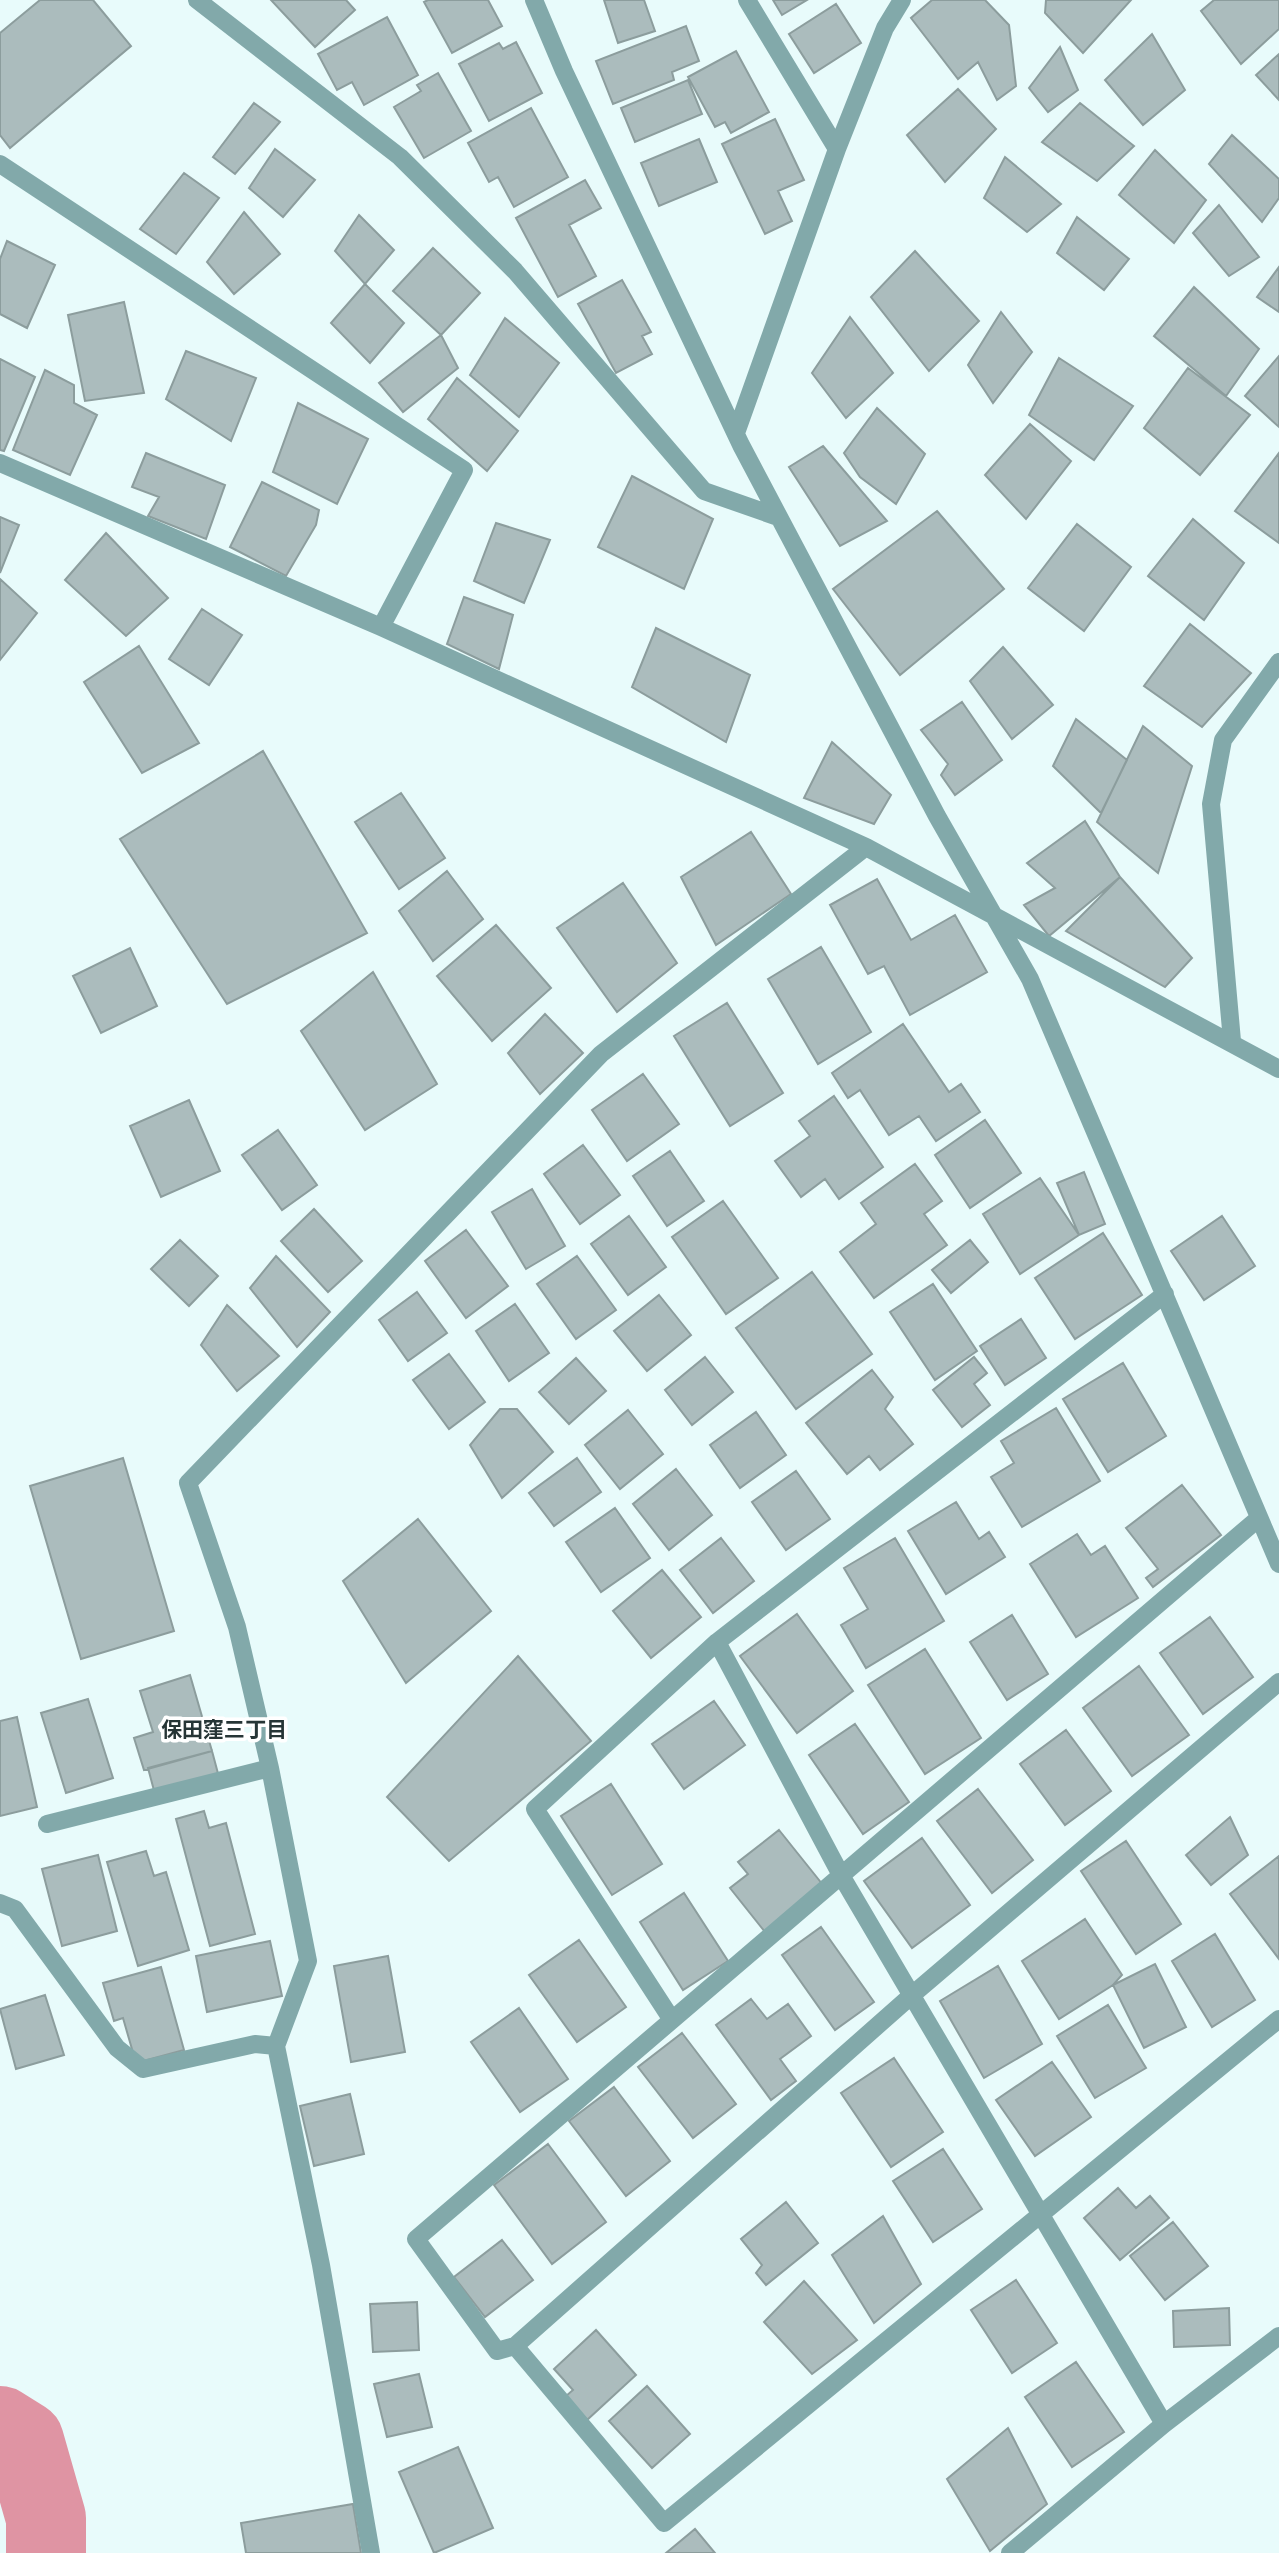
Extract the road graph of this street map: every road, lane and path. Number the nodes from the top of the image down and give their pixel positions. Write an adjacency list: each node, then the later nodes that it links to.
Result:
1 (534, 0): 7 (street)
2 (747, 0): 5 (street)
3 (902, 0): 5 (street)
4 (202, 1): 9 (street)
5 (837, 149): 7 (street)
6 (0, 164): 10 (street)
7 (736, 433): 9 (street)
8 (0, 463): 10 (street)
9 (778, 517): 13 (street)
10 (381, 627): 12 (street)
11 (1279, 662): 14 (street)
12 (866, 847): 13 (street); 21 (street)
13 (991, 915): 14 (street); 16 (street)
14 (1232, 1041): 15 (street)
15 (1279, 1069)
16 (1166, 1294): 17 (street); 19 (street)
17 (1259, 1518): 18 (street); 23 (street)
18 (1279, 1564)
19 (717, 1642): 23 (street); 27 (street)
20 (1279, 1682): 25 (street)
21 (270, 1768): 22 (street); 28 (street)
22 (47, 1824)
23 (842, 1877): 25 (street); 27 (street)
24 (0, 1903): 28 (street)
25 (912, 1995): 29 (street); 31 (street)
26 (1279, 2019): 29 (street)
27 (673, 2020): 31 (street)
28 (276, 2046): 33 (street)
29 (1040, 2213): 31 (street); 32 (street)
30 (1279, 2336): 32 (street)
31 (514, 2346)
32 (1164, 2424): 34 (street)
33 (371, 2553)
34 (1010, 2553)

